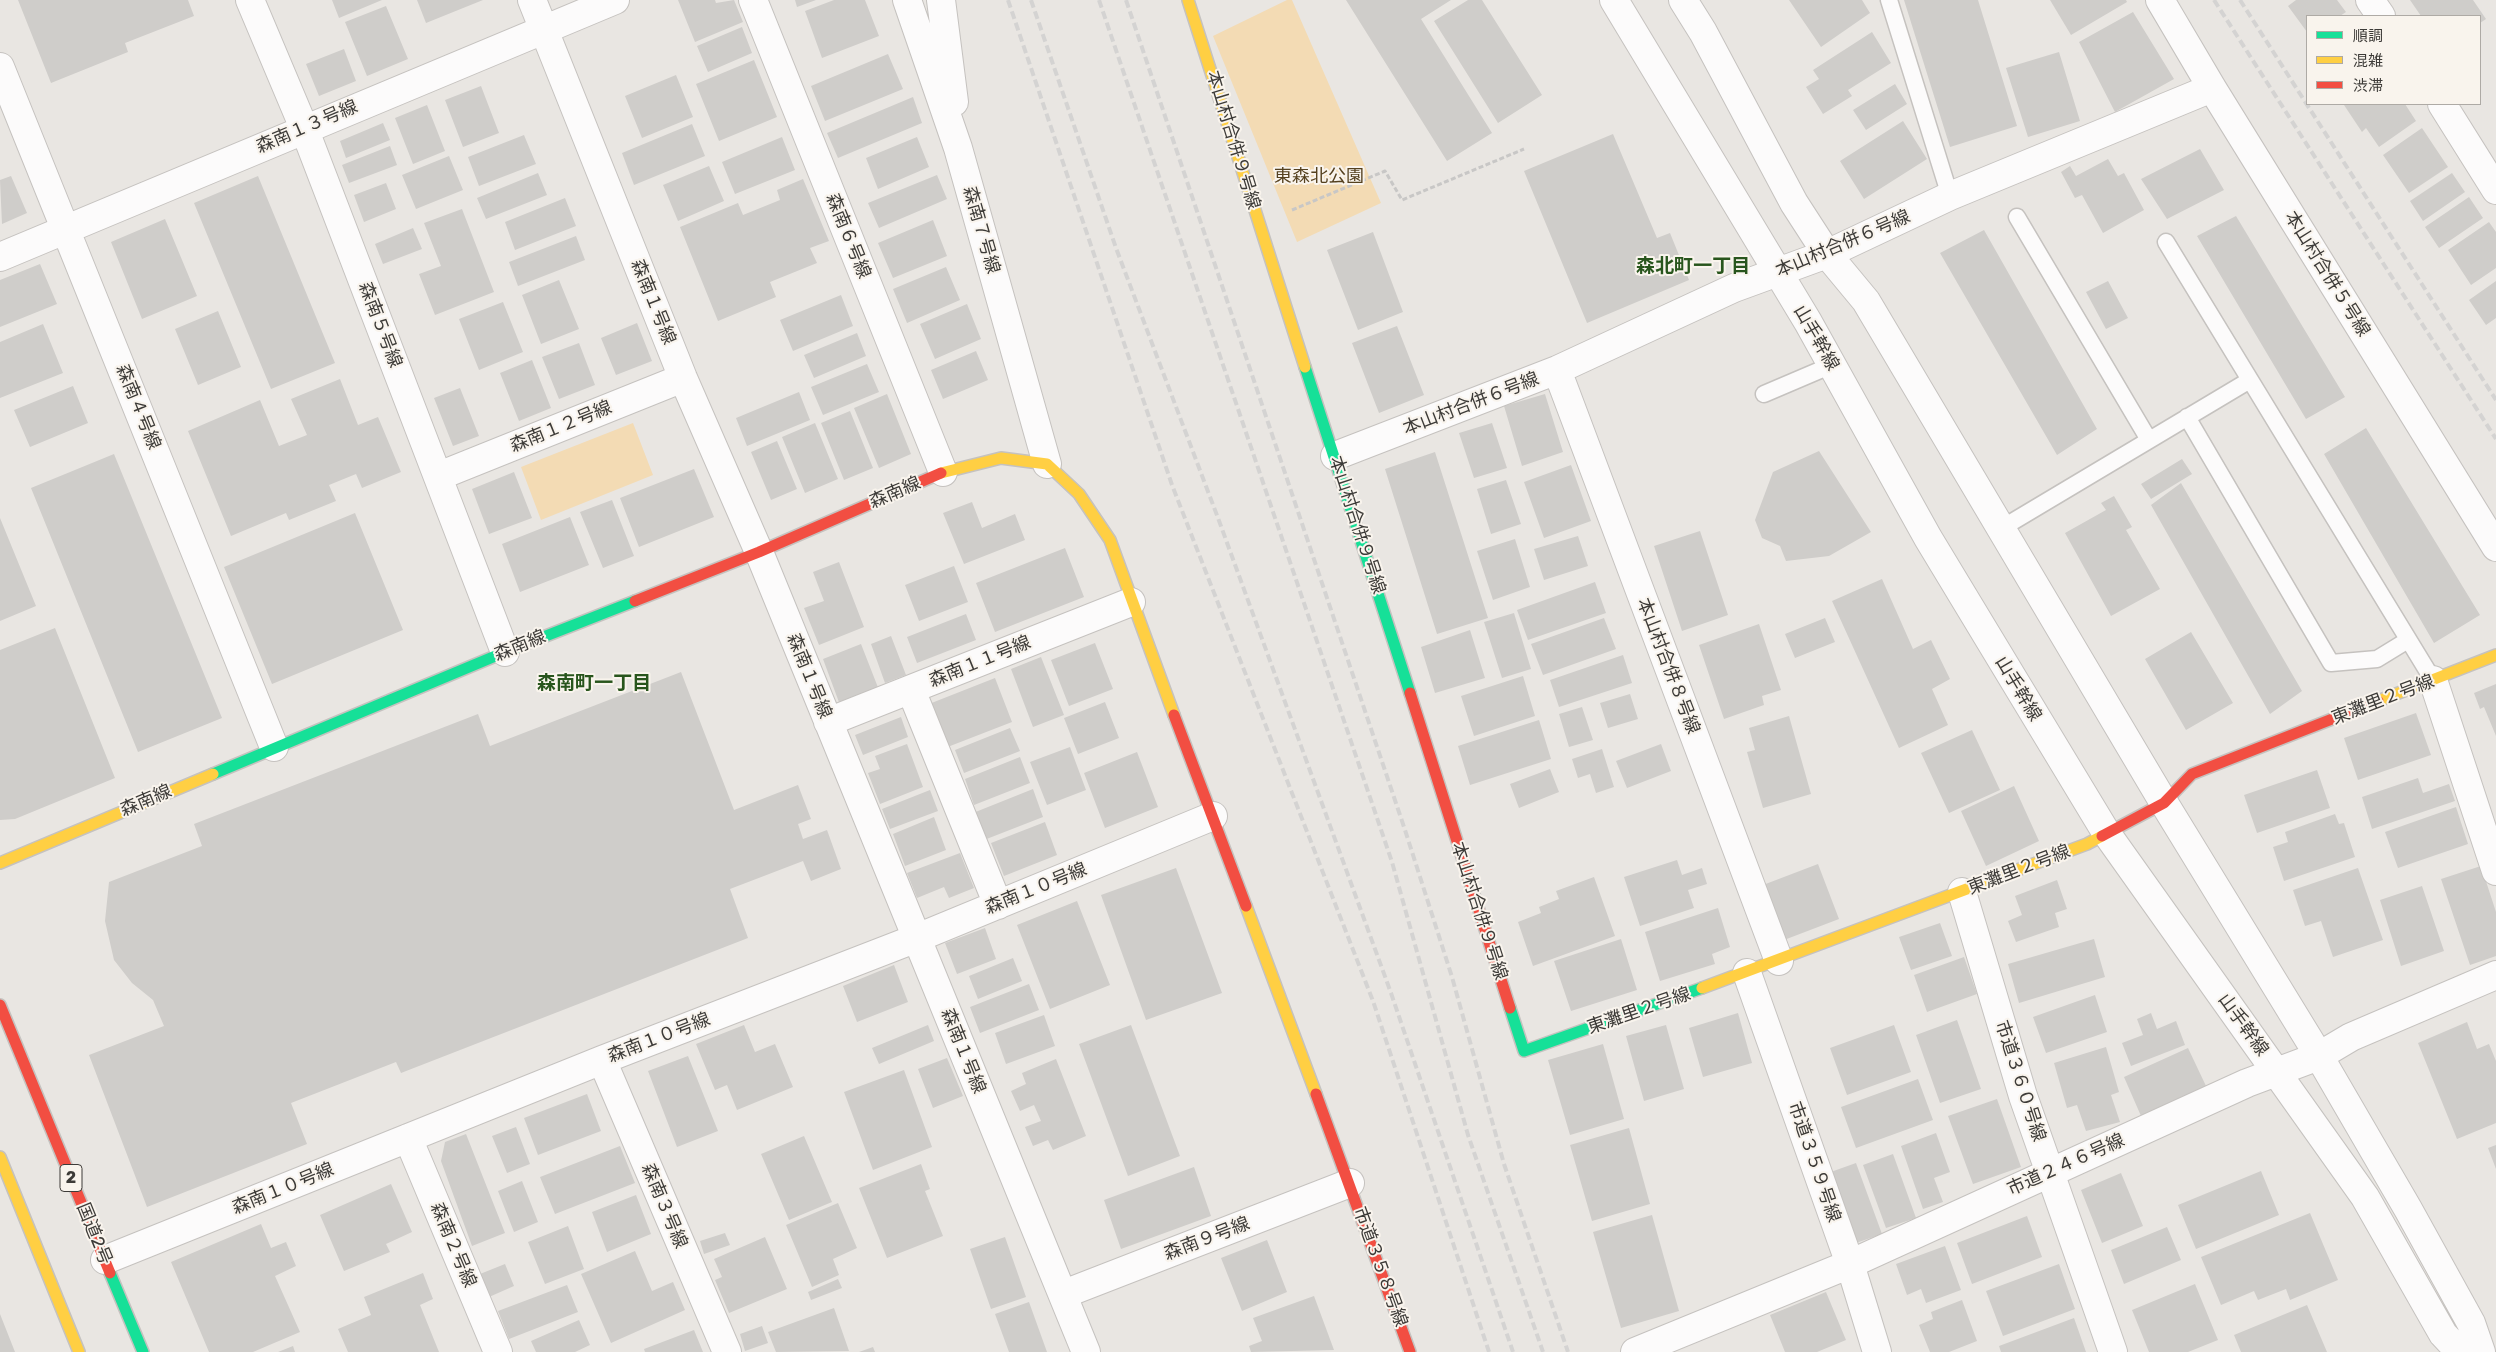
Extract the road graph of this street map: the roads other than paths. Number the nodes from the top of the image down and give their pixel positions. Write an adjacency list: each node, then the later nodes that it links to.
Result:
1 (250, 0): 18 (street, 森南５号線)
2 (532, 0): 14 (street, 森南１号線)
3 (616, 0): 14 (street, 森南１３号線)
4 (753, 0): 37 (street, 森南６号線)
5 (907, 0): 19 (street, 森南７号線)
6 (941, 0): 19 (street)
7 (1188, 0): 35 (main road, 本山村合併９号線)
8 (1614, 0): 27 (street, 山手幹線)
9 (1684, 0): 25 (street)
10 (1889, 0): 21 (lane)
11 (2160, 0): 16 (street, 本山村合併５号線)
12 (2370, 0): 13 (street)
13 (2380, 15)
14 (544, 29): 18 (street, 森南１３号線); 30 (street, 森南１号線)
15 (0, 67): 23 (street, 森南４号線)
16 (2212, 88): 21 (street, 本山村合併６号線); 40 (street, 本山村合併５号線)
17 (2443, 105): 20 (street)
18 (304, 128): 23 (street, 森南１３号線); 38 (street, 森南５号線)
19 (958, 148): 36 (street, 森南７号線)
20 (2496, 190)
21 (1950, 196): 25 (street, 本山村合併６号線)
22 (2017, 217): 34 (lane)
23 (66, 230): 26 (street, 森南１３号線); 49 (street, 森南４号線)
24 (2166, 242): 31 (lane)
25 (1827, 254): 27 (street, 本山村合併６号線); 39 (street)
26 (0, 256)
27 (1778, 272): 28 (street, 山手幹線); 29 (street, 本山村合併６号線)
28 (1832, 365): 32 (lane); 52 (street, 山手幹線)
29 (1557, 370): 35 (street, 本山村合併６号線); 58 (street, 本山村合併８号線)
30 (683, 378): 38 (street, 森南１２号線); 41 (street, 森南１号線)
31 (2250, 380): 33 (lane); 43 (lane)
32 (1764, 394)
33 (2188, 417): 34 (lane); 43 (lane)
34 (2149, 440): 39 (lane)
35 (1335, 456): 62 (main road, 本山村合併９号線)
36 (1047, 464): 37 (main road, 森南線); 42 (main road, 市道３５８号線)
37 (943, 472): 41 (main road, 森南線)
38 (439, 476): 44 (street, 森南５号線)
39 (2002, 528): 50 (street)
40 (2496, 547)
41 (759, 552): 44 (main road, 森南線); 48 (street, 森南１号線)
42 (1131, 602): 47 (street, 森南１１号線); 51 (main road, 市道３５８号線)
43 (2408, 640): 46 (lane)
44 (505, 652): 49 (main road, 森南線)
45 (2496, 655): 46 (main road, 東灘里２号線)
46 (2433, 680): 50 (main road, 東灘里２号線); 54 (street)
47 (911, 690): 48 (street, 森南１１号線); 56 (street)
48 (828, 722): 57 (street, 森南１号線)
49 (274, 747): 53 (main road, 森南線)
50 (2164, 803): 52 (main road, 東灘里２号線); 63 (street)
51 (1213, 816): 56 (street, 森南１０号線); 69 (main road, 市道３５８号線)
52 (2107, 834): 55 (main road, 東灘里２号線); 65 (street, 山手幹線)
53 (0, 863)
54 (2496, 871)
55 (1962, 892): 58 (main road, 東灘里２号線); 68 (street, 市道３６０号線)
56 (998, 905): 57 (street, 森南１０号線)
57 (917, 938): 64 (street, 森南１０号線); 72 (street, 森南１号線)
58 (1779, 962): 59 (main road, 東灘里２号線)
59 (1747, 973): 62 (main road, 東灘里２号線); 71 (street, 市道３５９号線)
60 (2496, 975): 63 (street, 市道２４６号線)
61 (0, 1004): 70 (main road, 国道2号 / 2)
62 (1524, 1051)
63 (2319, 1056): 65 (street, 市道２４６号線); 83 (street)
64 (602, 1060): 66 (street, 森南１０号線); 76 (street, 森南３号線)
65 (2276, 1072): 68 (street, 市道２４６号線); 82 (street, 山手幹線)
66 (408, 1138): 70 (street, 森南１０号線); 75 (street, 森南２号線)
67 (0, 1157): 73 (main road)
68 (2050, 1172): 71 (street, 市道２４６号線); 81 (street, 市道３６０号線)
69 (1350, 1183): 72 (street, 森南９号線); 78 (main road, 市道３５８号線)
70 (105, 1260): 74 (main road, 国道2号 / 2)
71 (1850, 1264): 79 (street, 市道２４６号線); 80 (street, 市道３５９号線)
72 (1064, 1294): 77 (street, 森南１号線)
73 (79, 1352)
74 (143, 1352)
75 (498, 1352)
76 (727, 1352)
77 (1086, 1352)
78 (1410, 1352)
79 (1635, 1352)
80 (1877, 1352)
81 (2113, 1352)
82 (2460, 1352)
83 (2481, 1352)

